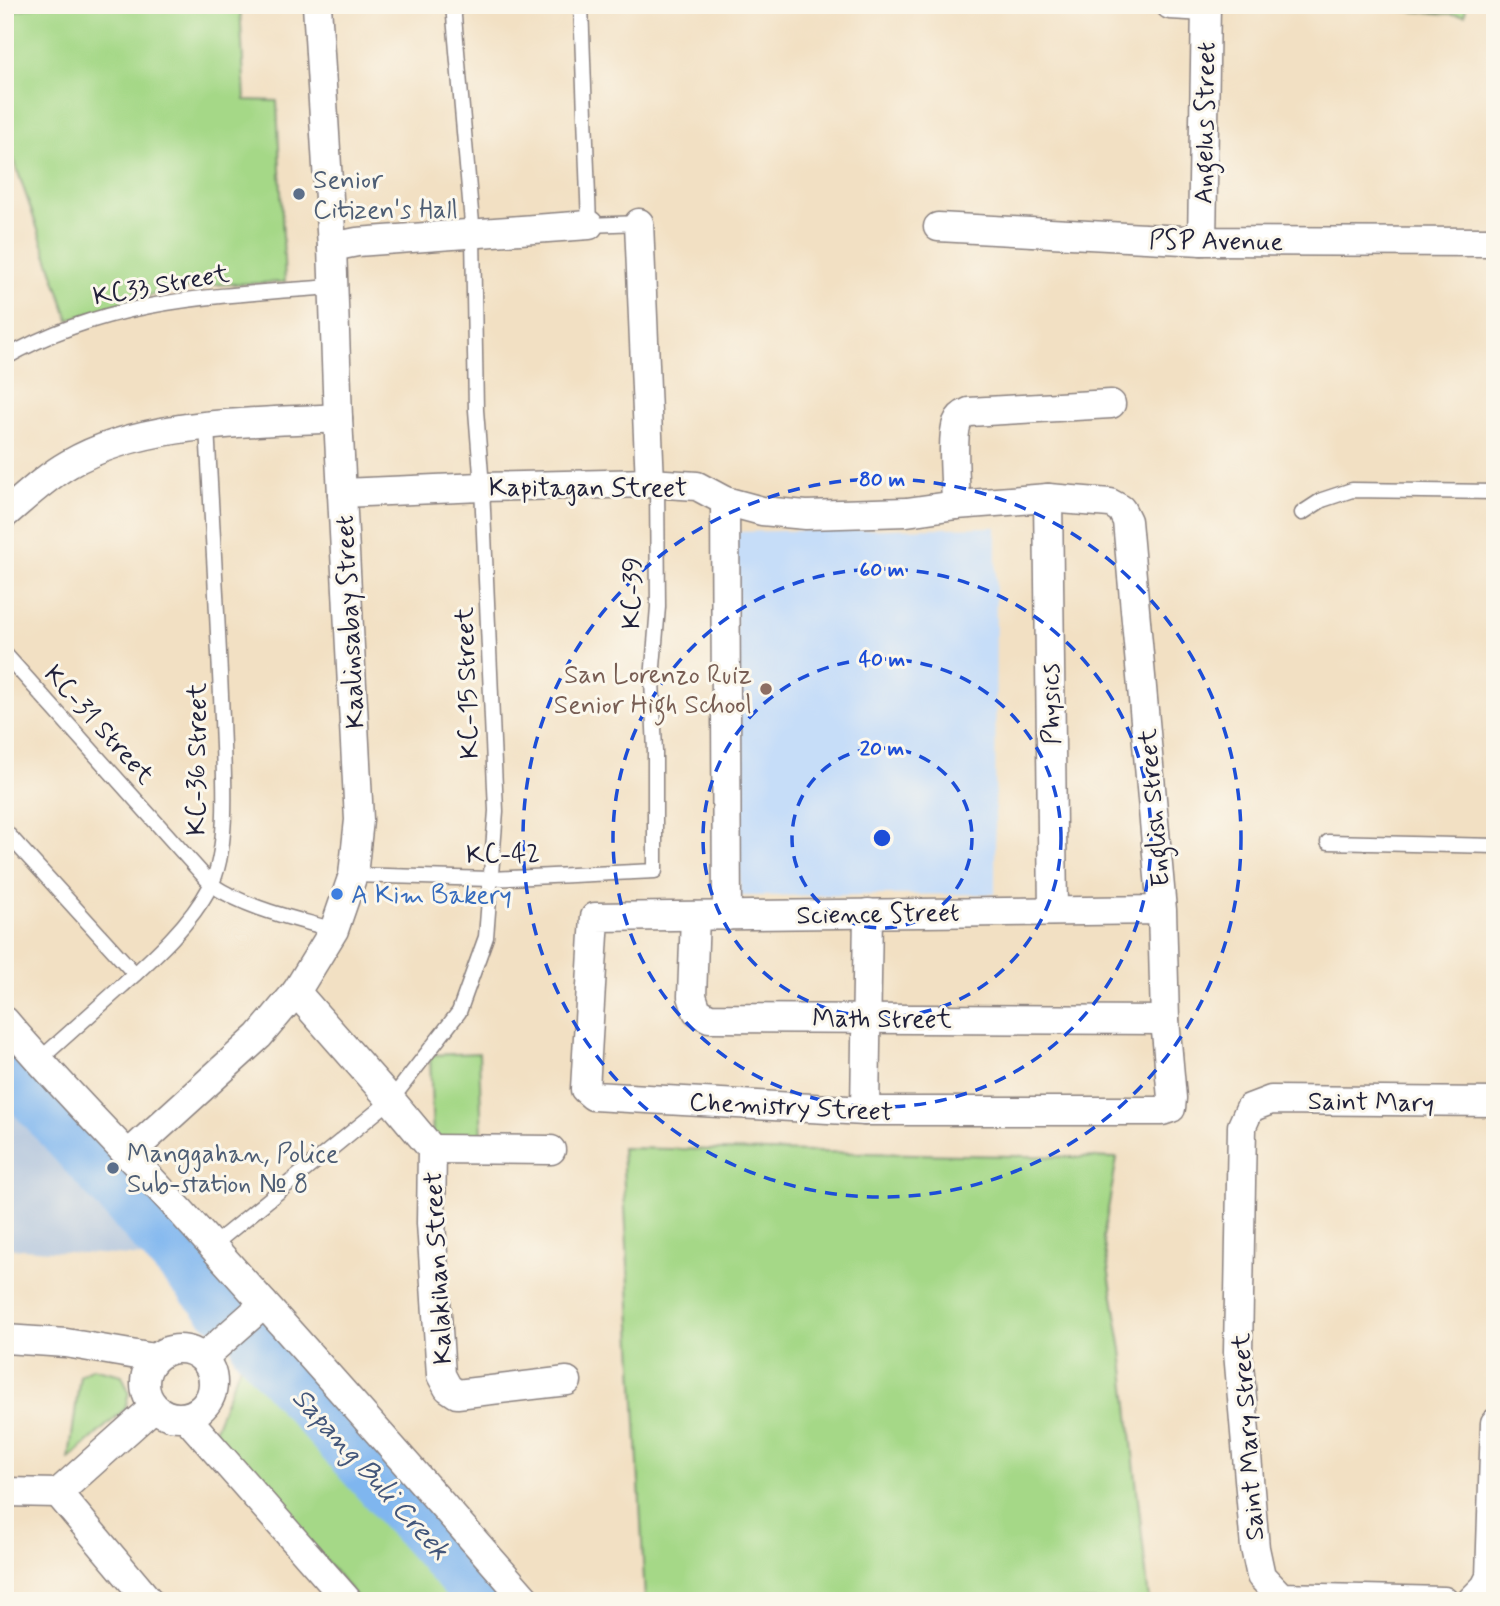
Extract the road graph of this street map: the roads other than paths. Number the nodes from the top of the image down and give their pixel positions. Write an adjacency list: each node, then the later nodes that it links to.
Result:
1 (317, 5): 12 (street, Kaalinsabay Street)
2 (453, 5): 9 (lane, KC-15 Street)
3 (581, 5): 7 (lane)
4 (1170, 5): 5 (street)
5 (1206, 6): 10 (street, Angelus Street)
6 (639, 223): 7 (lane); 18 (street)
7 (589, 225): 9 (street)
8 (938, 227): 10 (street, PSP Avenue)
9 (473, 235): 12 (street); 19 (lane, KC-15 Street)
10 (1202, 242): 11 (street, PSP Avenue)
11 (1495, 242)
12 (332, 247): 13 (street, Kaalinsabay Street)
13 (333, 288): 14 (lane, KC33 Street); 16 (street, Kaalinsabay Street)
14 (5, 358)
15 (1111, 404): 24 (street)
16 (338, 418): 17 (street); 21 (street, Kaalinsabay Street)
17 (207, 426): 25 (street); 35 (lane, KC-36 Street)
18 (654, 483): 19 (street, Kapitagan Street); 23 (street, Kapitagan Street); 32 (lane, KC-39)
19 (482, 487): 21 (street, Kapitagan Street); 34 (lane, KC-15 Street)
20 (1495, 492): 27 (lane)
21 (342, 493): 33 (street, Kaalinsabay Street)
22 (1048, 498): 24 (street, Kapitagan Street); 26 (street, Kapitagan Street); 37 (street, Physics)
23 (725, 501): 24 (street, Kapitagan Street); 40 (street)
24 (956, 505)
25 (7, 509)
26 (1121, 509): 36 (street, English Street)
27 (1302, 513)
28 (5, 654): 35 (lane, KC-31 Street)
29 (5, 831): 43 (lane)
30 (1328, 842): 31 (lane)
31 (1495, 846)
32 (654, 871): 34 (lane, KC-42)
33 (353, 875): 34 (lane, KC-42); 42 (street, Kaalinsabay Street)
34 (490, 879): 49 (lane, KC-15 Street)
35 (212, 885): 42 (lane, KC-31 Street); 43 (lane, KC-36 Street)
36 (1162, 910): 37 (street, Science Street); 46 (street, English Street)
37 (1053, 911): 38 (street, Science Street)
38 (869, 913): 40 (street, Science Street); 45 (street)
39 (695, 916): 40 (street, Science Street); 41 (street, Science Street); 45 (street, Math Street)
40 (727, 916)
41 (595, 917): 53 (street, Chemistry Street)
42 (334, 930): 44 (street, Kaalinsabay Street)
43 (135, 974): 48 (lane, KC-36 Street)
44 (296, 992): 49 (street, Kalakihan Street); 56 (street, Kaalinsabay Street)
45 (867, 1018): 46 (street, Math Street); 53 (street)
46 (1165, 1020): 51 (street, English Street)
47 (5, 1021): 48 (street)
48 (38, 1060): 56 (street)
49 (391, 1100): 54 (street, Kalakihan Street); 57 (lane, KC-15 Street)
50 (1495, 1102): 52 (street, Saint Mary)
51 (1171, 1108): 53 (street, Chemistry Street)
52 (1250, 1108): 71 (street, Saint Mary Street)
53 (865, 1111)
54 (432, 1149): 55 (street); 62 (street, Kalakihan Street)
55 (551, 1150)
56 (129, 1154): 57 (street)
57 (212, 1246): 58 (street)
58 (264, 1304): 61 (street); 70 (street)
59 (5, 1339): 60 (street)
60 (155, 1358): 61 (street); 63 (street)
61 (203, 1358): 64 (street)
62 (567, 1381)
63 (153, 1407): 64 (street); 67 (street)
64 (186, 1417): 69 (street)
65 (1495, 1423): 72 (street)
66 (5, 1492): 67 (street)
67 (58, 1493): 68 (street)
68 (149, 1601)
69 (348, 1601)
70 (527, 1601)
71 (1444, 1601)
72 (1471, 1601)

